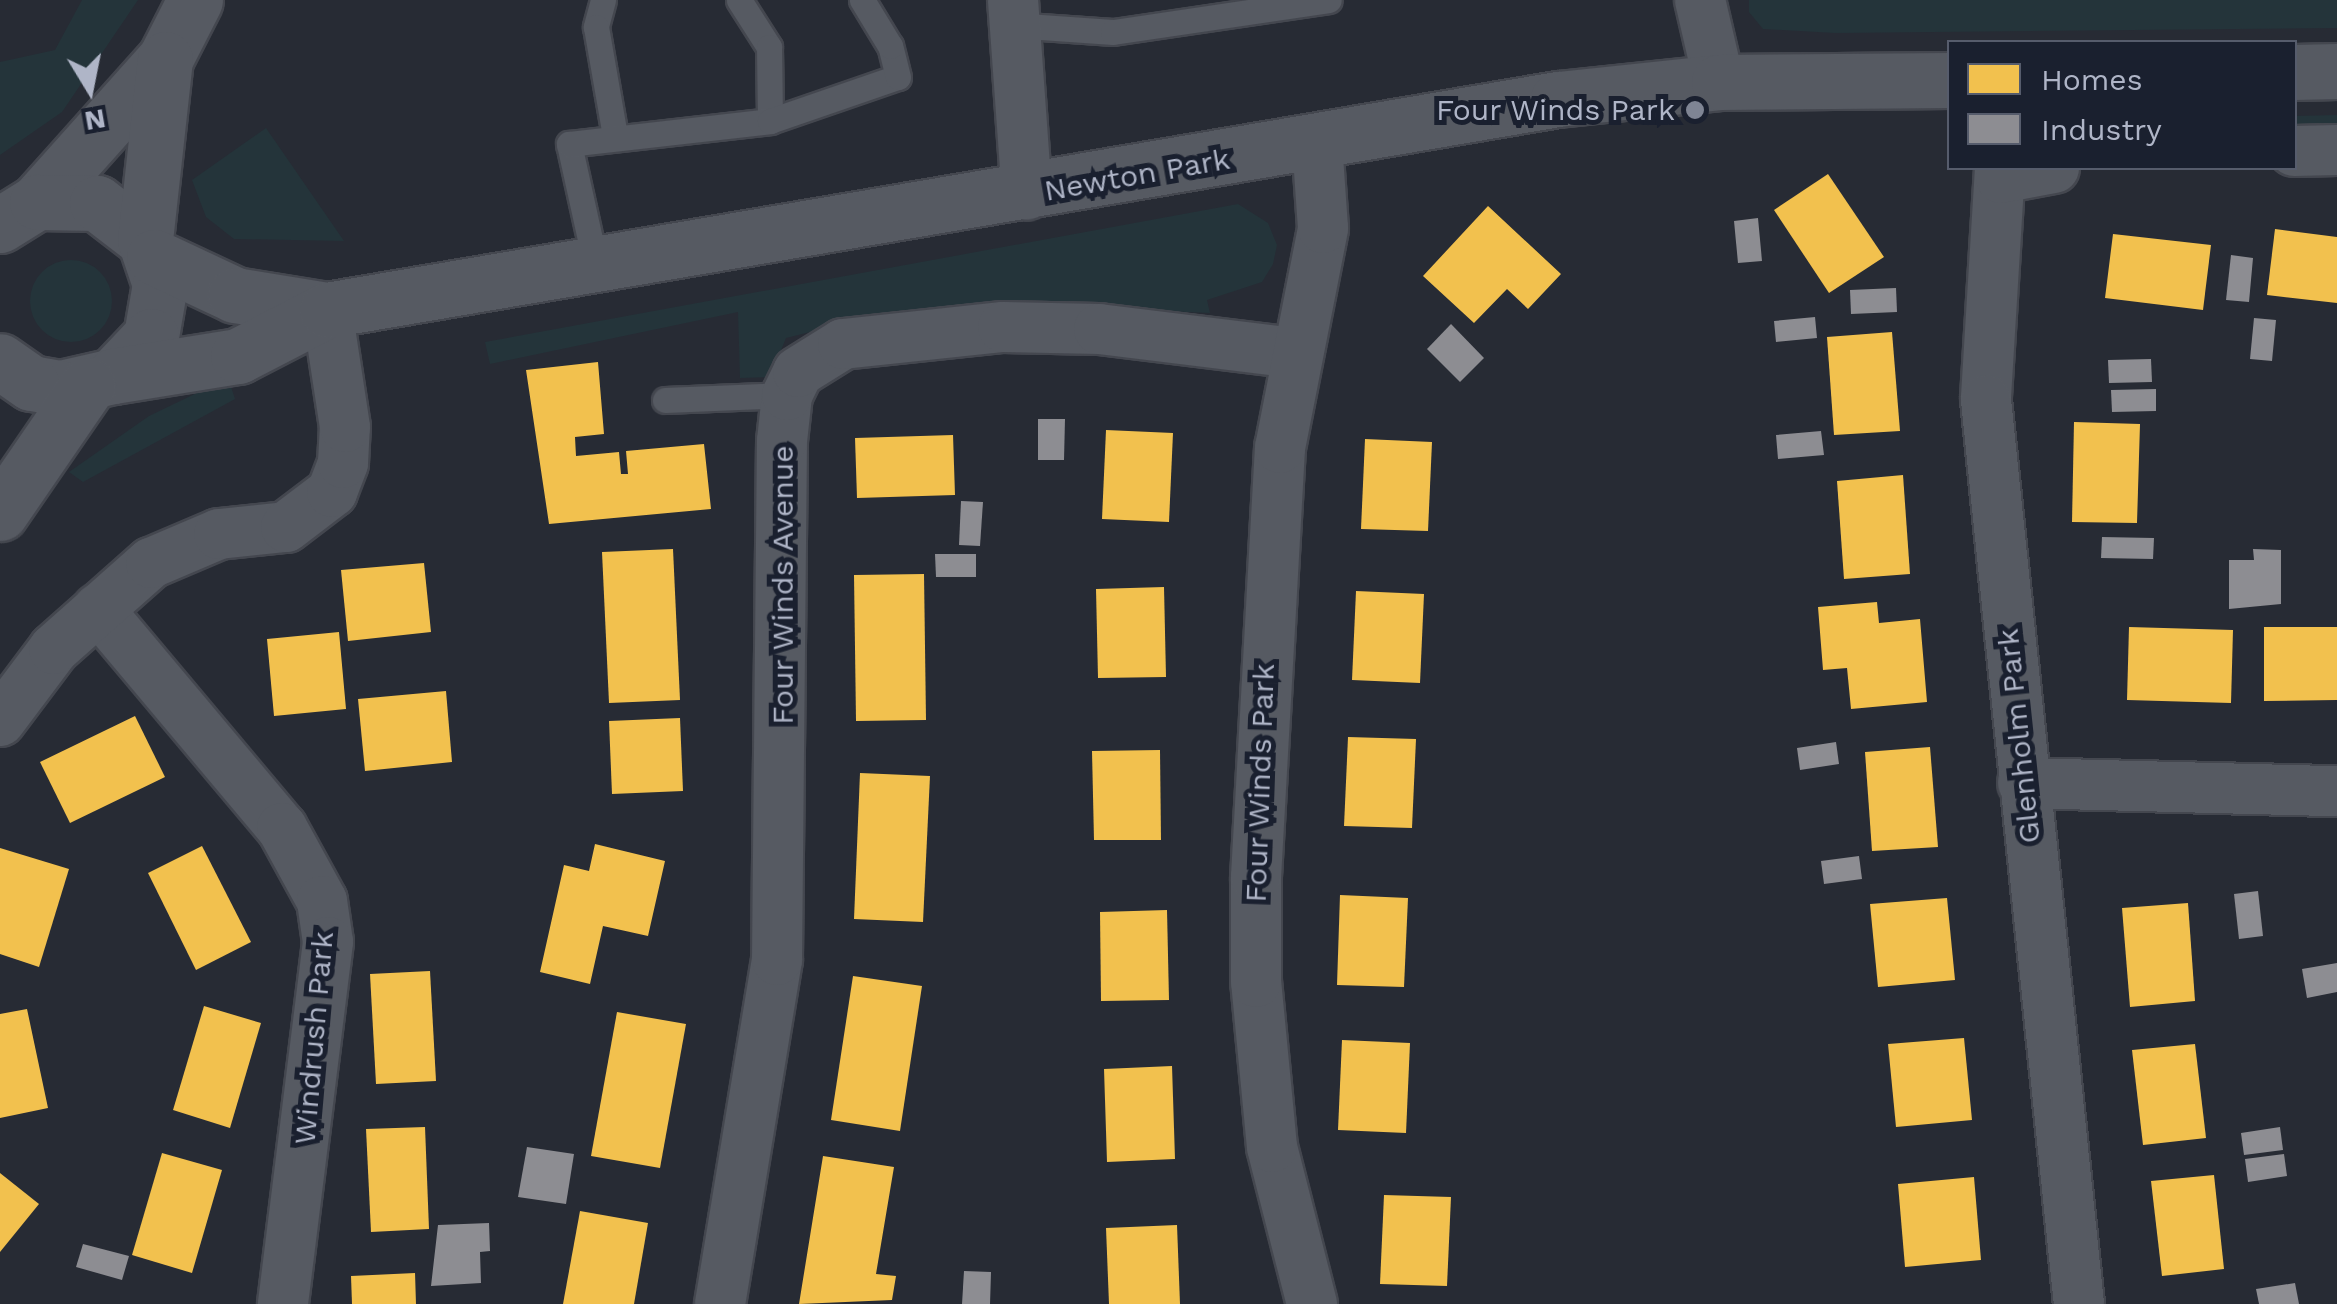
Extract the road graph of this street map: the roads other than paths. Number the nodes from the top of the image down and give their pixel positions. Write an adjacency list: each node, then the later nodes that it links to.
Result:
1 (195, 0): 8 (street)
2 (603, 0): 14 (lane)
3 (740, 0): 13 (lane)
4 (862, 0): 13 (lane)
5 (1329, 0): 7 (lane)
6 (1700, 0): 12 (street)
7 (1012, 13): 20 (street)
8 (165, 59): 21 (street); 22 (street)
9 (2337, 71): 10 (street)
10 (2297, 72)
11 (1947, 80): 12 (street, Newton Park)
12 (1719, 82): 15 (street, Newton Park)
13 (770, 120): 14 (lane)
14 (615, 136): 23 (lane)
15 (1317, 142): 20 (street, Newton Park); 25 (street, Four Winds Park)
16 (2337, 150): 17 (street)
17 (2297, 151)
18 (2032, 170): 19 (street)
19 (2000, 173): 33 (street, Glenholm Park)
20 (1026, 194): 23 (street, Newton Park)
21 (12, 214): 22 (street, Newton Park)
22 (150, 249): 24 (street, Newton Park); 27 (street)
23 (595, 262): 24 (street, Newton Park)
24 (327, 310): 27 (street, Newton Park); 31 (street)
25 (1294, 353): 28 (street); 37 (street, Four Winds Park)
26 (0, 361): 27 (street, Newton Park)
27 (101, 381): 30 (street)
28 (787, 395): 29 (lane); 36 (street, Four Winds Avenue)
29 (665, 400)
30 (0, 513)
31 (98, 609): 32 (street); 35 (street, Windrush Park)
32 (0, 721)
33 (2023, 783): 34 (street); 38 (street, Glenholm Park)
34 (2337, 791)
35 (282, 1304)
36 (720, 1304)
37 (1312, 1304)
38 (2078, 1304)

